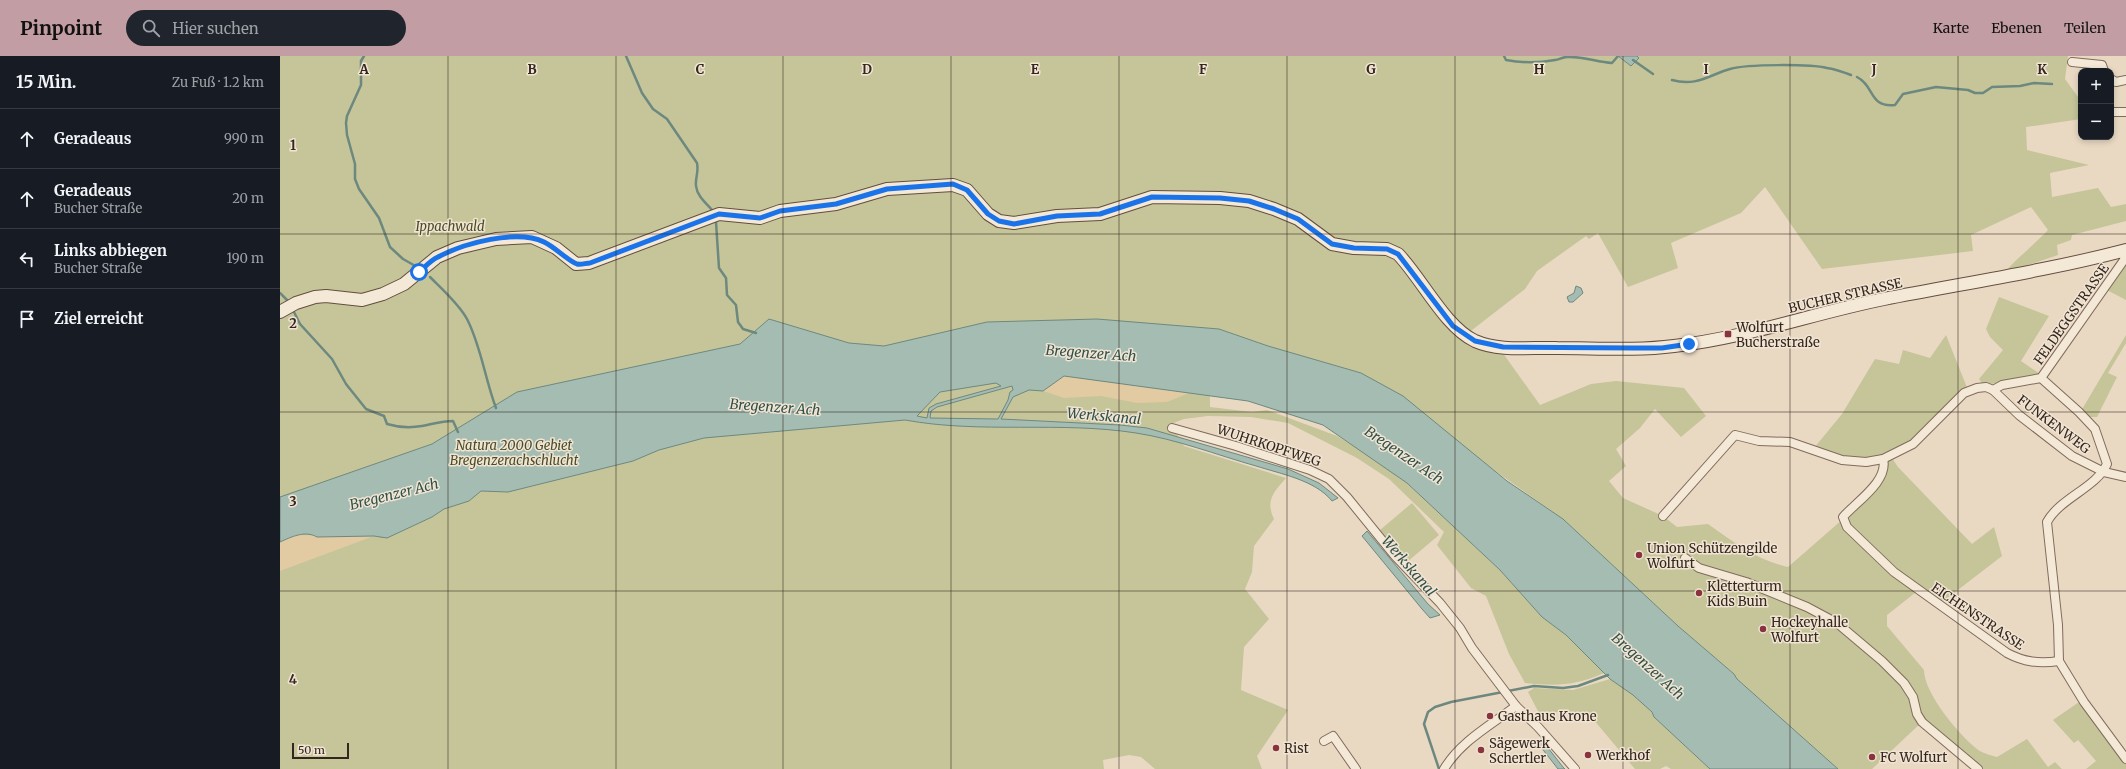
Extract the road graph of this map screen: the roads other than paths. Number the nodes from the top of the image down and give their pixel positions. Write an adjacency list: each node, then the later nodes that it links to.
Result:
1 (2072, 62): 2 (street)
2 (2103, 68)
3 (2126, 80): 4 (street)
4 (2114, 81)
5 (2114, 112): 6 (street)
6 (2126, 112)
7 (2125, 250): 8 (street, BUCHER STRASSE); 9 (street, FELDEGGSTRASSE)
8 (280, 312)
9 (2041, 378): 10 (street, FELDEGGSTRASSE); 13 (street, FUNKENWEG)
10 (1993, 390): 12 (street, FELDEGGSTRASSE); 13 (street, FUNKENWEG)
11 (1172, 428): 18 (street, WUHRKOPFWEG)
12 (1883, 459): 15 (street, FELDEGGSTRASSE); 17 (street, EICHENSTRASSE)
13 (2104, 472): 14 (street, FUNKENWEG); 17 (street)
14 (2126, 477)
15 (1663, 516)
16 (1685, 558): 24 (street)
17 (2059, 661): 20 (street)
18 (1516, 706): 22 (street); 23 (street, WUHRKOPFWEG)
19 (1324, 741): 21 (street)
20 (2126, 759)
21 (1356, 769)
22 (1444, 769)
23 (1575, 769)
24 (1978, 769)

